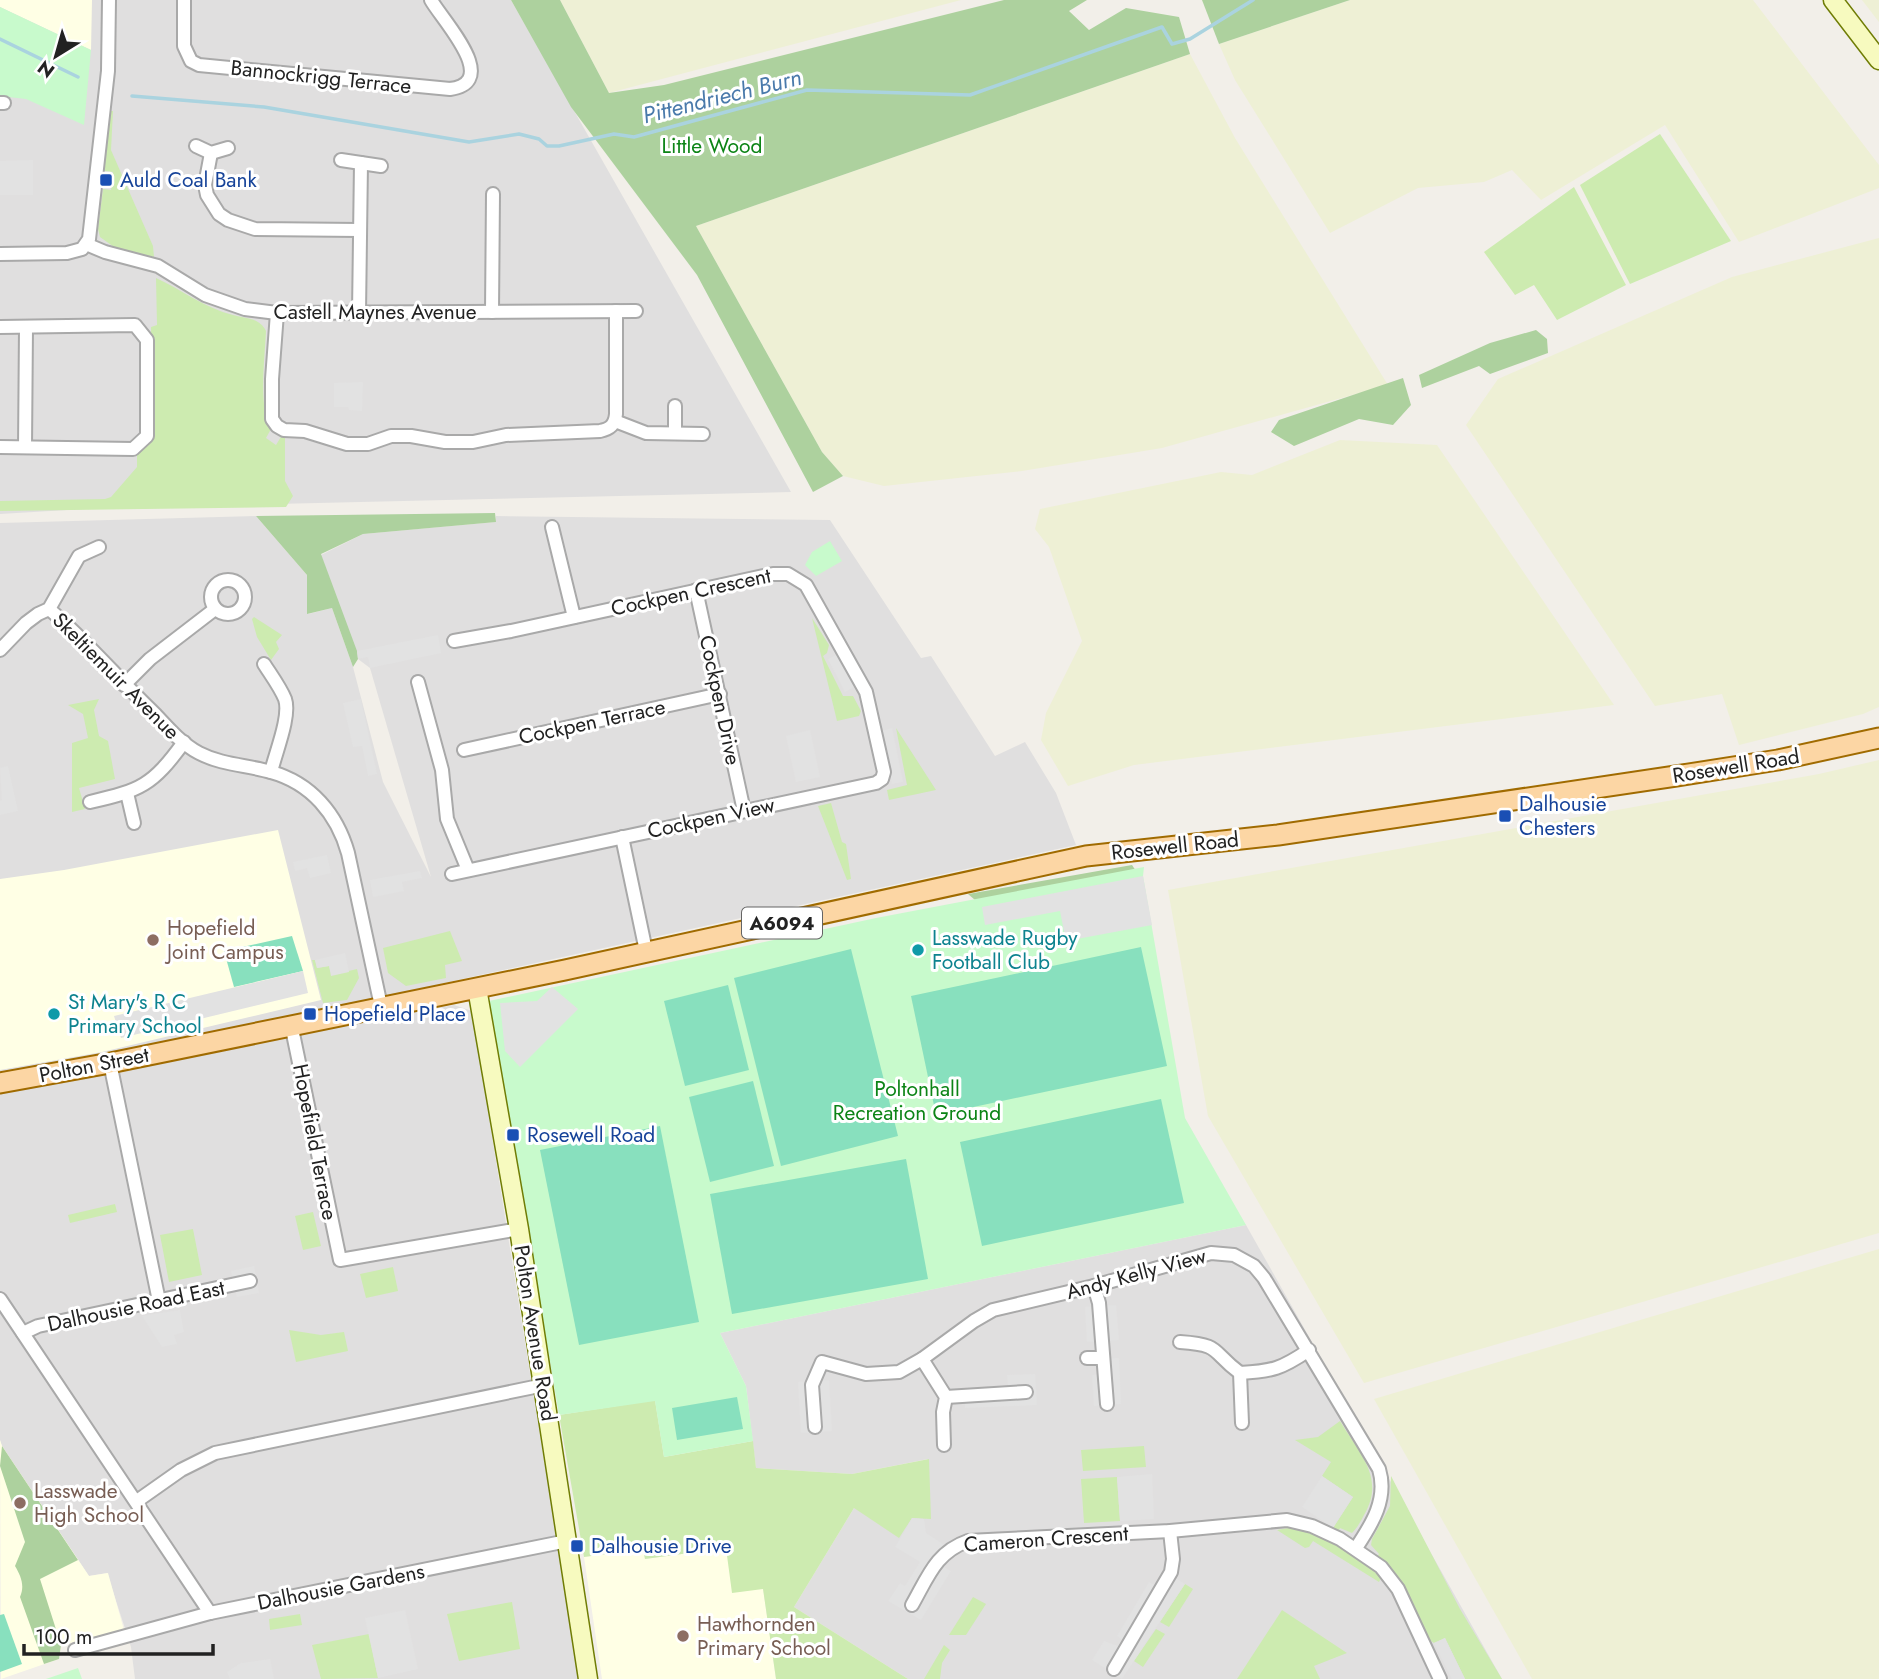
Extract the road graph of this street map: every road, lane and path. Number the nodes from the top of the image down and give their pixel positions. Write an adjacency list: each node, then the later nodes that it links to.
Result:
1 (109, 0): 14 (street)
2 (184, 0): 3 (street, Bannockrigg Terrace)
3 (431, 0)
4 (1833, 0): 5 (street)
5 (1879, 60)
6 (196, 146): 8 (street)
7 (228, 148): 8 (street)
8 (211, 153): 13 (street)
9 (341, 160): 10 (street)
10 (361, 163): 11 (street); 13 (street)
11 (382, 166)
12 (493, 194): 18 (street)
13 (360, 230): 20 (street)
14 (86, 244): 15 (street); 19 (street, Castell Maynes Avenue)
15 (0, 254)
16 (616, 311): 17 (street, Castell Maynes Avenue); 18 (street, Castell Maynes Avenue); 24 (street)
17 (636, 311)
18 (492, 312): 20 (street, Castell Maynes Avenue)
19 (277, 313): 20 (street, Castell Maynes Avenue); 24 (street)
20 (359, 313)
21 (0, 327): 22 (street)
22 (26, 328): 28 (street); 28 (street)
23 (675, 406): 25 (street)
24 (615, 421): 25 (street)
25 (675, 433): 26 (street)
26 (703, 434)
27 (0, 447): 28 (street)
28 (25, 447)
29 (552, 527): 34 (street)
30 (99, 547): 32 (street, Skeltiemuir Avenue)
31 (696, 590): 34 (street, Cockpen Crescent); 40 (street, Cockpen Crescent); 41 (street, Cockpen Drive)
32 (49, 609): 36 (street, Skeltiemuir Avenue); 39 (street, Skeltiemuir Avenue)
33 (215, 609): 39 (street)
34 (574, 617): 35 (street, Cockpen Crescent)
35 (454, 641)
36 (0, 650)
37 (264, 664): 45 (street)
38 (418, 682): 51 (street)
39 (124, 685): 43 (street, Skeltiemuir Avenue)
40 (866, 692): 48 (street, Cockpen View)
41 (720, 694): 44 (street, Cockpen Terrace); 48 (street, Cockpen Drive)
42 (1879, 738): 53 (main road, Rosewell Road / A6094)
43 (184, 743): 45 (street, Skeltiemuir Avenue); 46 (street, Skeltiemuir Avenue)
44 (464, 750)
45 (271, 772): 55 (street, Skeltiemuir Avenue)
46 (127, 793): 47 (street, Skeltiemuir Avenue); 49 (street)
47 (90, 802)
48 (744, 811): 50 (street, Cockpen View)
49 (134, 823)
50 (622, 837): 51 (street, Cockpen View); 53 (street)
51 (468, 870): 52 (street, Cockpen View)
52 (452, 874)
53 (646, 951): 54 (main road, Rosewell Road / A6094)
54 (477, 988): 55 (main road, Polton Street / A6094); 59 (street, Polton Avenue Road)
55 (382, 1006): 56 (main road, Polton Street / A6094)
56 (291, 1024): 57 (main road, Polton Street / A6094); 59 (street, Hopefield Terrace)
57 (110, 1063): 58 (main road, Polton Street / A6094); 63 (street)
58 (0, 1083)
59 (519, 1229): 71 (street, Polton Avenue Road)
60 (250, 1281): 63 (street, Dalhousie Road East)
61 (1094, 1286): 66 (street, Andy Kelly View); 68 (street); 69 (street, Andy Kelly View)
62 (0, 1298): 64 (street)
63 (159, 1301): 64 (street, Dalhousie Road East)
64 (23, 1333): 78 (street)
65 (1180, 1342): 70 (street)
66 (1309, 1350): 70 (street); 81 (street, Andy Kelly View)
67 (1087, 1358): 68 (street)
68 (1103, 1358): 74 (street)
69 (922, 1359): 73 (street); 76 (street, Andy Kelly View)
70 (1240, 1373): 75 (street)
71 (544, 1385): 78 (street); 80 (street, Polton Avenue Road)
72 (1026, 1392): 73 (street)
73 (946, 1397): 77 (street)
74 (1107, 1404)
75 (1242, 1423)
76 (815, 1427)
77 (944, 1445)
78 (137, 1501): 83 (street)
79 (1170, 1531): 81 (street, Cameron Crescent); 82 (street, Cameron Crescent); 85 (street)
80 (567, 1541): 83 (street, Dalhousie Gardens); 86 (street, Polton Avenue Road)
81 (1356, 1548): 87 (street, Cameron Crescent)
82 (912, 1605)
83 (210, 1613): 84 (street, Dalhousie Gardens)
84 (75, 1650)
85 (1114, 1669)
86 (588, 1679)
87 (1440, 1679)

